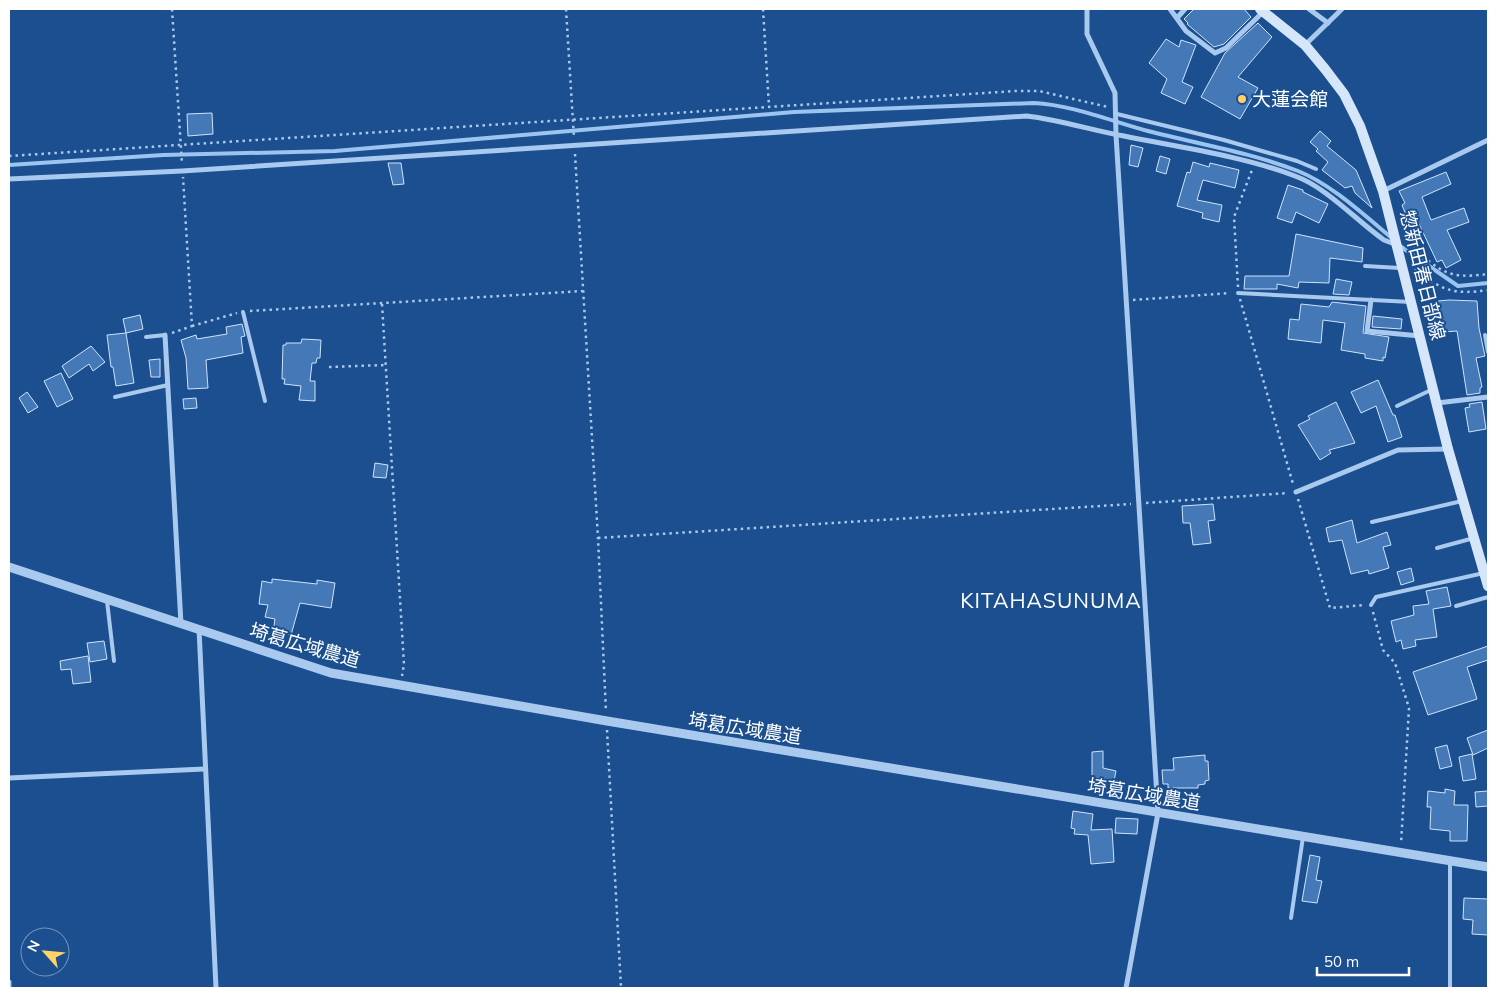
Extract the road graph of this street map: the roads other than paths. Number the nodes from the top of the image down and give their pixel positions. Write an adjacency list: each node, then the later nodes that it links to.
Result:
1 (1088, 9): 10 (street)
2 (1170, 9): 7 (street)
3 (1185, 9): 7 (street)
4 (1310, 9): 8 (street)
5 (1342, 9): 8 (street)
6 (1261, 10): 7 (street); 9 (main road, 惣新田春日部線)
7 (1177, 18)
8 (1328, 23): 9 (street)
9 (1305, 45): 15 (main road, 惣新田春日部線)
10 (1117, 111): 11 (street); 13 (lane)
11 (1116, 135): 14 (street); 16 (street); 53 (street)
12 (1488, 140): 15 (street)
13 (1316, 169)
14 (9, 179)
15 (1383, 191): 16 (main road, 惣新田春日部線)
16 (1396, 238): 17 (main road, 惣新田春日部線)
17 (1403, 264): 18 (lane); 21 (main road, 惣新田春日部線)
18 (1365, 266)
19 (1238, 293): 20 (lane)
20 (1371, 300): 21 (lane); 25 (street)
21 (1412, 302): 25 (main road, 惣新田春日部線)
22 (244, 312): 32 (lane)
23 (165, 335): 26 (lane); 28 (street)
24 (1485, 335): 27 (lane)
25 (1420, 336): 29 (main road, 惣新田春日部線)
26 (146, 337)
27 (1488, 352)
28 (168, 385): 30 (lane); 48 (street)
29 (1434, 389): 33 (main road, 惣新田春日部線); 34 (lane)
30 (115, 397)
31 (1488, 397): 33 (street)
32 (264, 401)
33 (1438, 403): 35 (main road, 惣新田春日部線)
34 (1397, 406)
35 (1448, 449): 36 (street); 37 (main road, 惣新田春日部線)
36 (1296, 492)
37 (1464, 501): 38 (lane); 39 (main road, 惣新田春日部線)
38 (1372, 522)
39 (1474, 538): 40 (lane); 42 (main road, 惣新田春日部線)
40 (1437, 548)
41 (9, 567): 45 (street, 埼葛広域農道)
42 (1484, 573): 43 (main road, 惣新田春日部線); 46 (lane)
43 (1488, 586)
44 (1488, 597): 47 (lane)
45 (107, 600): 48 (street, 埼葛広域農道); 50 (lane)
46 (1370, 605)
47 (1456, 606)
48 (181, 624): 49 (street, 埼葛広域農道)
49 (199, 629): 51 (street); 53 (street, 埼葛広域農道)
50 (114, 661)
51 (204, 769): 52 (street); 60 (street)
52 (9, 778)
53 (1158, 813): 54 (street, 埼葛広域農道); 61 (street)
54 (1303, 837): 55 (street, 埼葛広域農道); 57 (lane)
55 (1450, 860): 56 (street, 埼葛広域農道); 62 (lane)
56 (1488, 867)
57 (1291, 918)
58 (9, 982): 59 (street)
59 (9, 988)
60 (216, 988)
61 (1126, 988)
62 (1450, 988)

